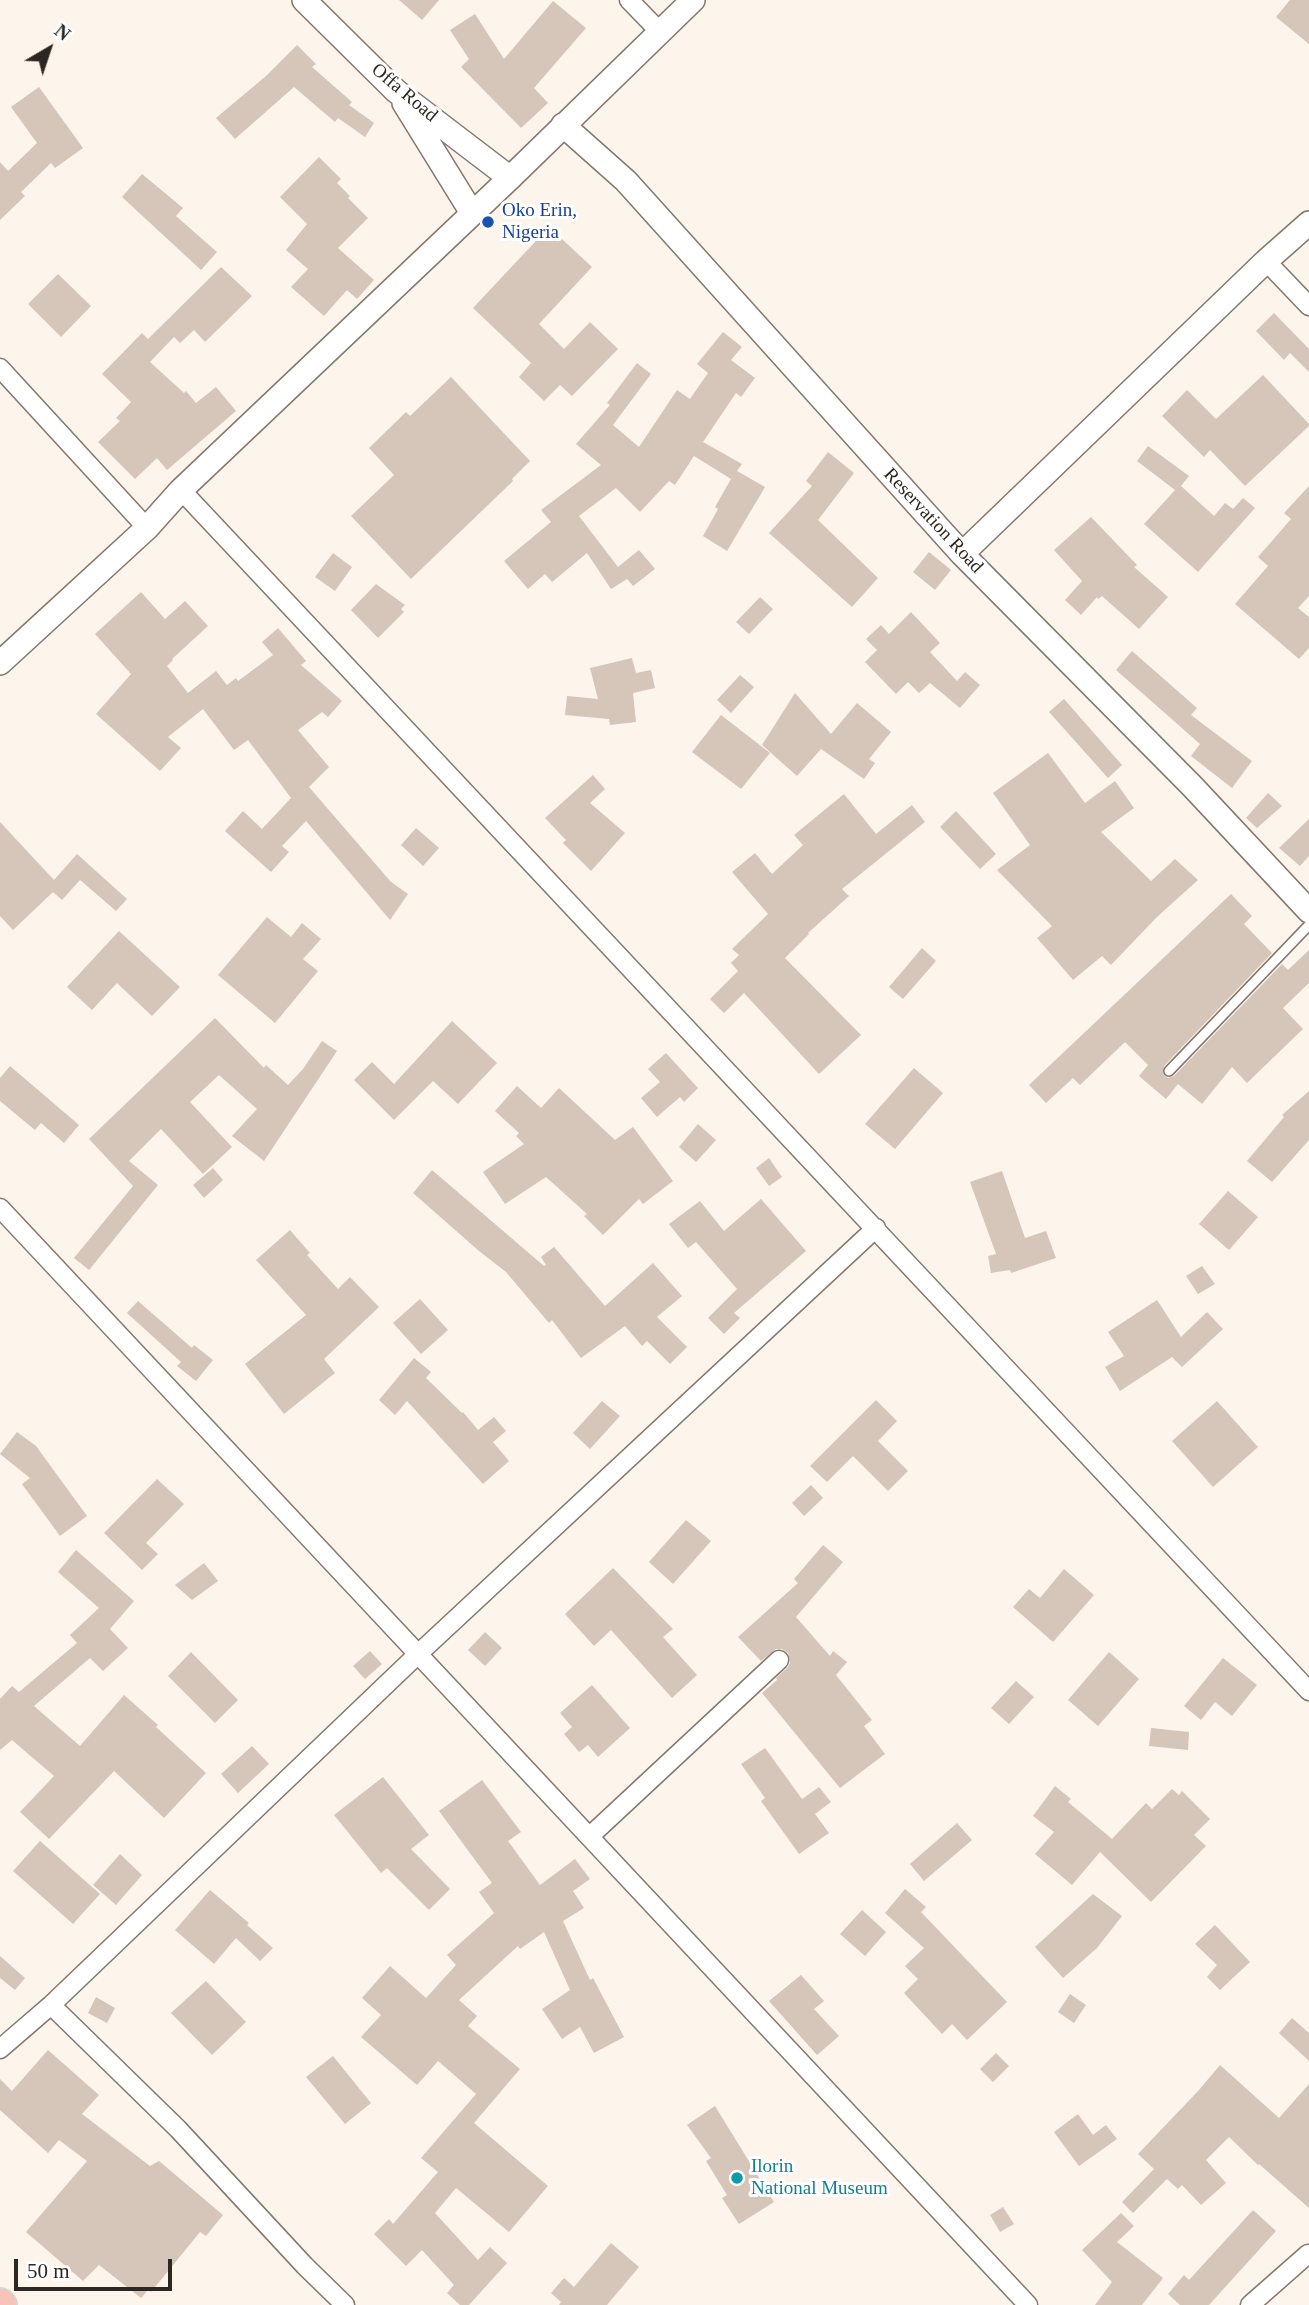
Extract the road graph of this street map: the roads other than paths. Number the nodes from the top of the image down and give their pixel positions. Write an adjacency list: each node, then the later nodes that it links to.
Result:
1 (304, 0): 5 (street, Offa Road)
2 (629, 0): 4 (street)
3 (693, 0): 4 (street)
4 (660, 32): 6 (street)
5 (396, 91): 7 (street, Offa Road); 8 (street)
6 (563, 125): 7 (street); 15 (street, Reservation Road)
7 (510, 178): 8 (street)
8 (471, 214): 13 (street)
9 (1309, 223): 10 (street)
10 (1266, 261): 11 (street); 15 (street)
11 (1309, 306)
12 (0, 368): 14 (street)
13 (181, 490): 14 (street); 21 (street)
14 (148, 528): 16 (street)
15 (962, 554): 17 (street, Reservation Road)
16 (0, 663)
17 (1309, 911)
18 (1309, 925): 19 (lane)
19 (1169, 1071)
20 (0, 1208): 22 (street)
21 (876, 1228): 22 (street); 24 (street)
22 (417, 1655): 25 (street); 26 (street)
23 (779, 1660): 25 (street)
24 (1309, 1690)
25 (590, 1836): 30 (street)
26 (51, 2005): 27 (street); 29 (street)
27 (0, 2049)
28 (1308, 2253): 31 (street)
29 (345, 2305)
30 (1028, 2305)
31 (1250, 2305)

